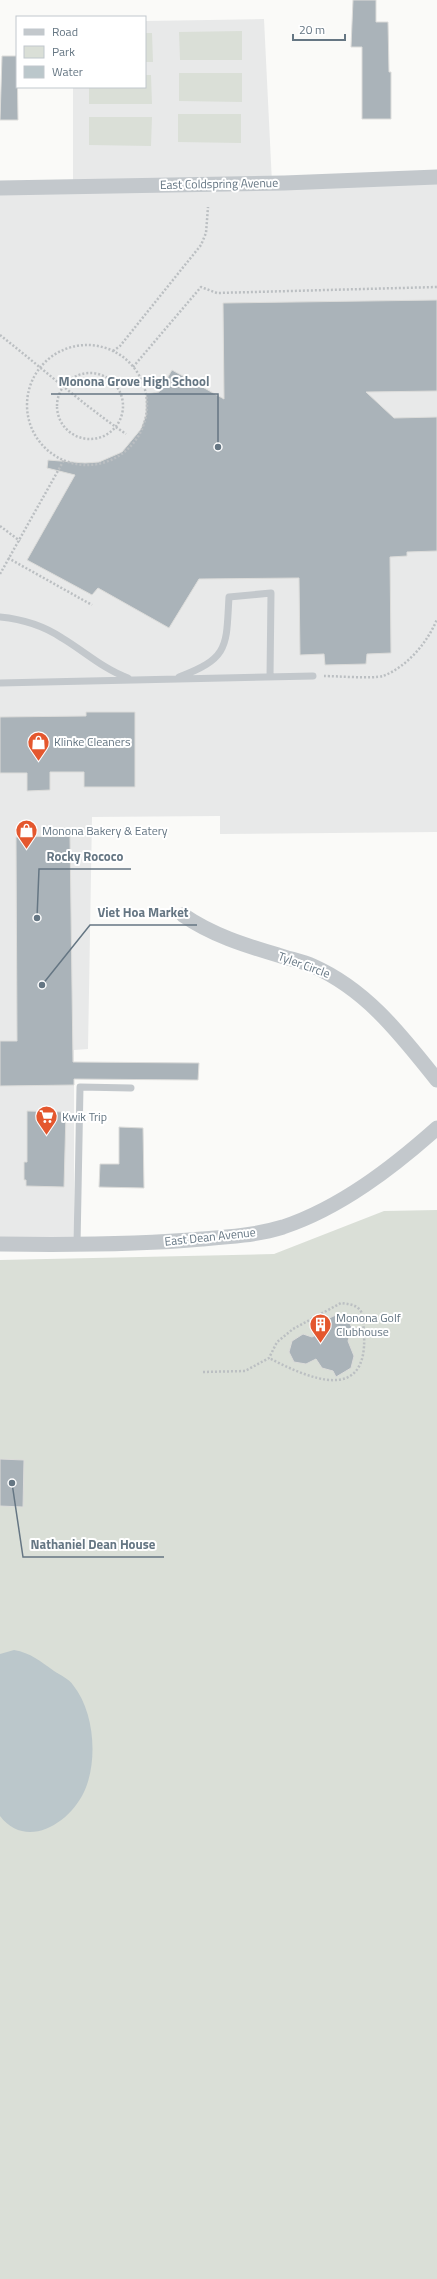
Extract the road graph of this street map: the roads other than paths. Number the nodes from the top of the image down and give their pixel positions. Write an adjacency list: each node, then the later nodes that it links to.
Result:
1 (437, 177): 2 (street, East Coldspring Avenue)
2 (0, 188)
3 (0, 617): 7 (lane)
4 (313, 676): 5 (lane)
5 (270, 677): 6 (lane); 6 (lane)
6 (173, 679): 7 (lane)
7 (134, 680): 8 (lane)
8 (0, 683)
9 (183, 915): 10 (street, Tyler Circle)
10 (437, 1080)
11 (131, 1088): 14 (lane)
12 (437, 1128): 14 (street, East Dean Avenue)
13 (0, 1244): 14 (street, East Dean Avenue)
14 (77, 1245)

